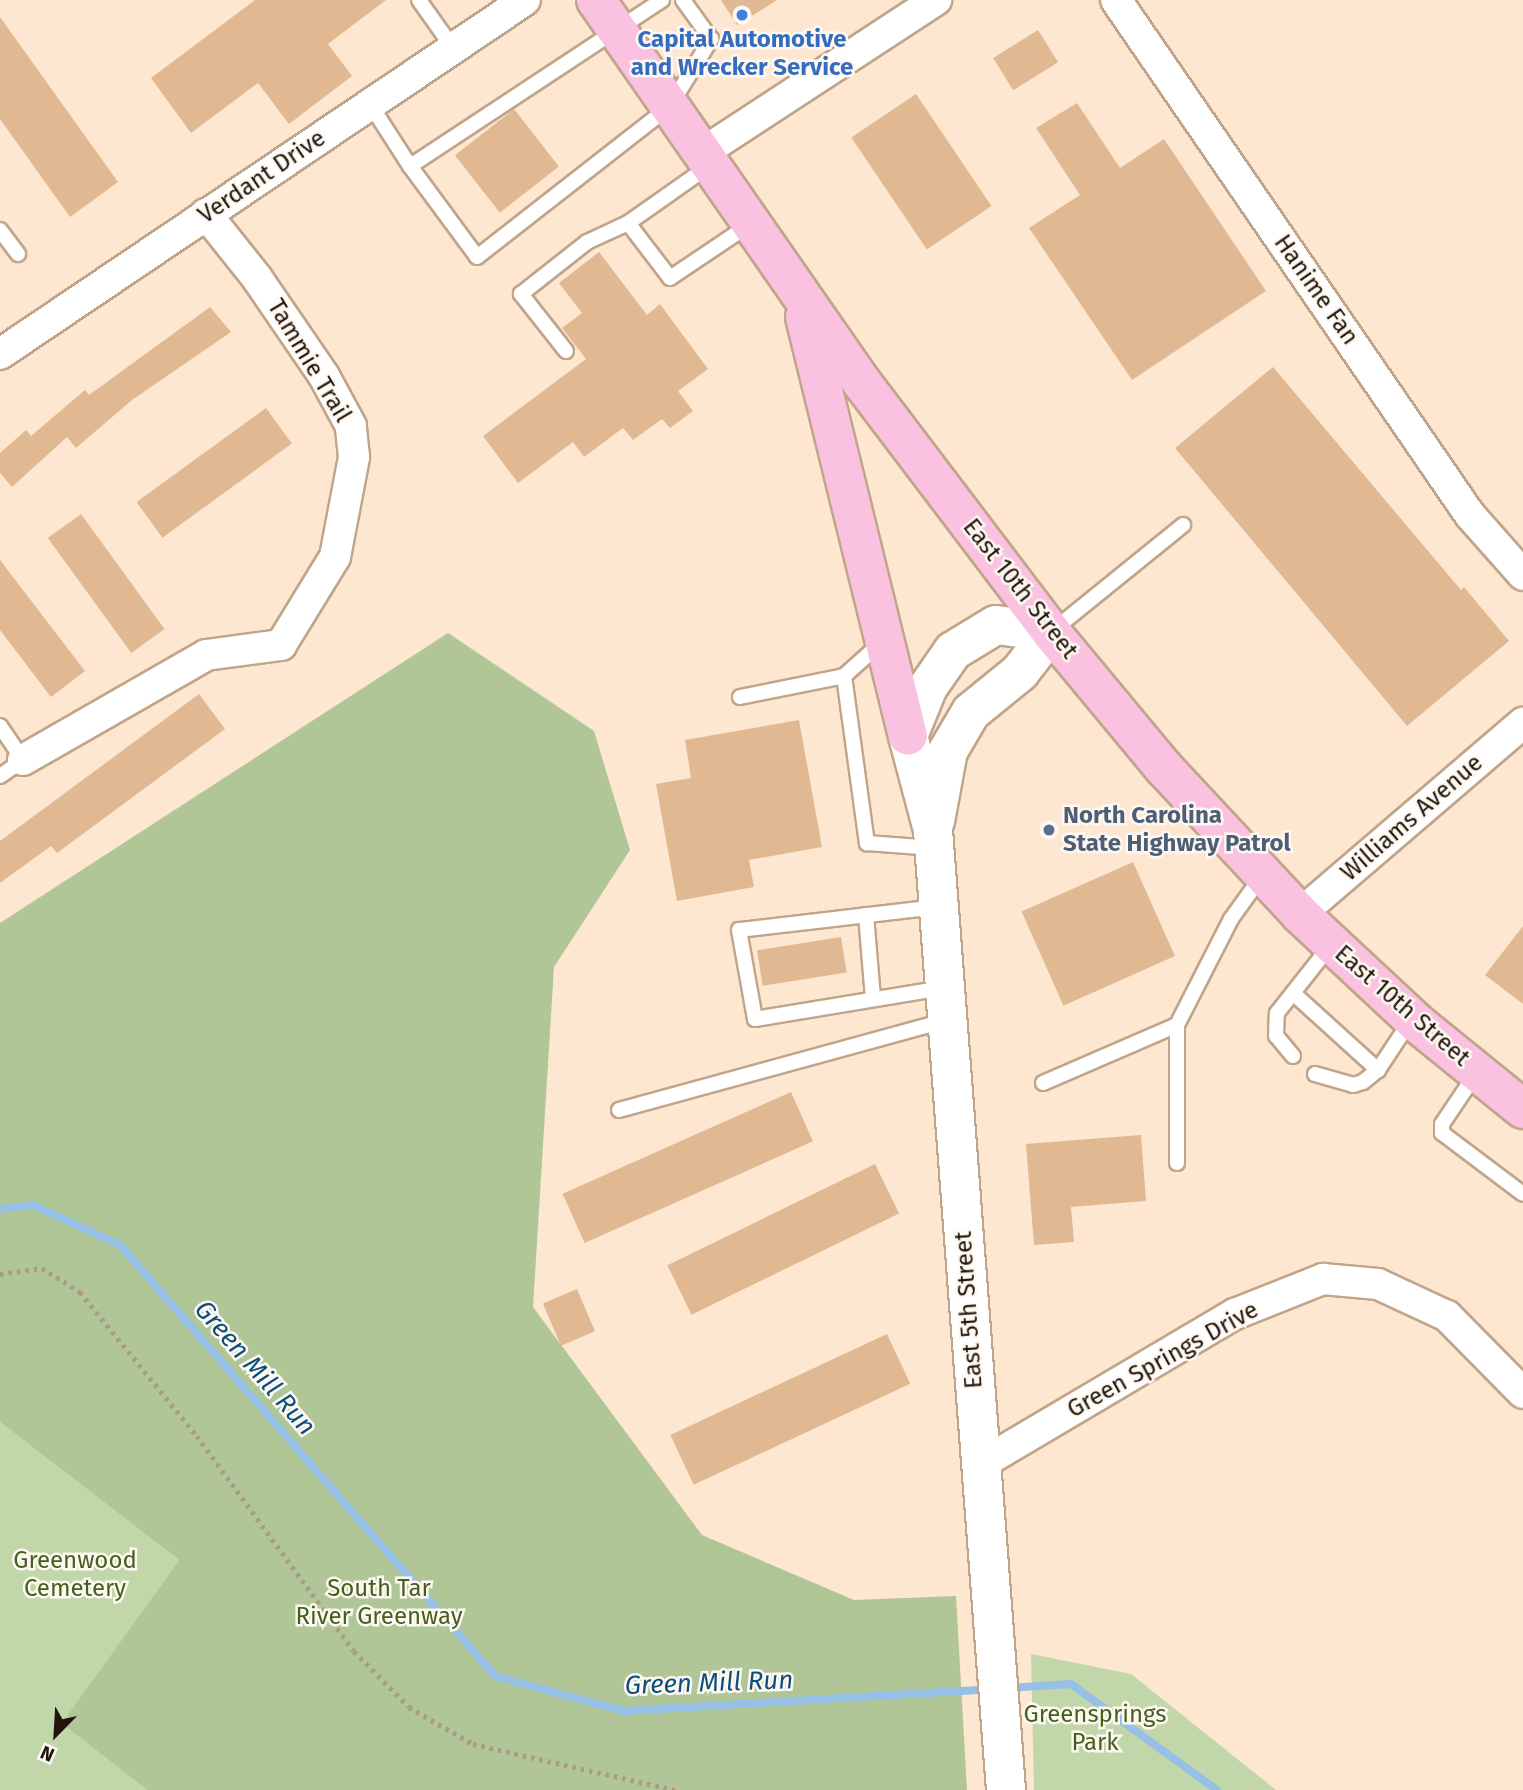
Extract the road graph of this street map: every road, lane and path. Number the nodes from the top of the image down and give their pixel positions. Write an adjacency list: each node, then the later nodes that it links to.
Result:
1 (419, 0): 9 (lane)
2 (525, 0): 9 (street, Verdant Drive)
3 (596, 0): 8 (main road, East 10th Street)
4 (662, 0): 8 (lane)
5 (683, 0): 11 (lane)
6 (936, 0): 12 (street)
7 (1116, 0): 23 (street, Hanime Fan)
8 (618, 31): 11 (main road, East 10th Street); 13 (lane)
9 (453, 48): 10 (street, Verdant Drive)
10 (370, 104): 13 (lane); 14 (street, Verdant Drive)
11 (670, 106): 12 (main road, East 10th Street); 13 (lane)
12 (706, 159): 15 (lane); 16 (main road, East 10th Street)
13 (410, 166)
14 (206, 215): 21 (street, Verdant Drive); 31 (street, Tammie Trail)
15 (628, 223): 16 (lane); 20 (lane)
16 (751, 223): 19 (main road, East 10th Street)
17 (0, 230): 18 (lane)
18 (18, 254)
19 (800, 295): 24 (main road, East 10th Street); 25 (main road)
20 (566, 351)
21 (0, 354)
22 (1183, 525): 24 (lane)
23 (1523, 575)
24 (1051, 632): 30 (main road); 32 (main road, East 5th Street); 33 (main road, East 10th Street)
25 (883, 641): 26 (lane); 30 (main road)
26 (844, 676): 27 (lane); 32 (lane)
27 (740, 697)
28 (1523, 723): 35 (street, Williams Avenue)
29 (0, 726): 31 (lane)
30 (908, 736): 32 (main road, East 5th Street)
31 (12, 768)
32 (934, 839): 34 (main road, East 5th Street)
33 (1263, 875): 35 (main road, East 10th Street); 42 (lane)
34 (939, 907): 36 (lane); 40 (main road, East 5th Street)
35 (1300, 914): 37 (main road, East 10th Street)
36 (866, 915): 39 (lane); 39 (lane)
37 (1332, 944): 38 (lane); 41 (main road, East 10th Street)
38 (1293, 993): 43 (lane); 44 (lane)
39 (873, 999): 40 (lane)
40 (945, 1004): 49 (lane); 54 (main road, East 5th Street)
41 (1412, 1018): 44 (lane); 45 (main road, East 10th Street)
42 (1177, 1025): 47 (lane); 50 (lane)
43 (1293, 1056)
44 (1378, 1070): 46 (lane)
45 (1477, 1072): 48 (main road, East 10th Street); 51 (lane)
46 (1315, 1074)
47 (1042, 1083)
48 (1523, 1109)
49 (619, 1110)
50 (1177, 1163)
51 (1523, 1194)
52 (0, 1274): 55 (path)
53 (1523, 1393): 54 (street, Green Springs Drive)
54 (981, 1464): 56 (main road, East 5th Street)
55 (675, 1790)
56 (1006, 1790)

